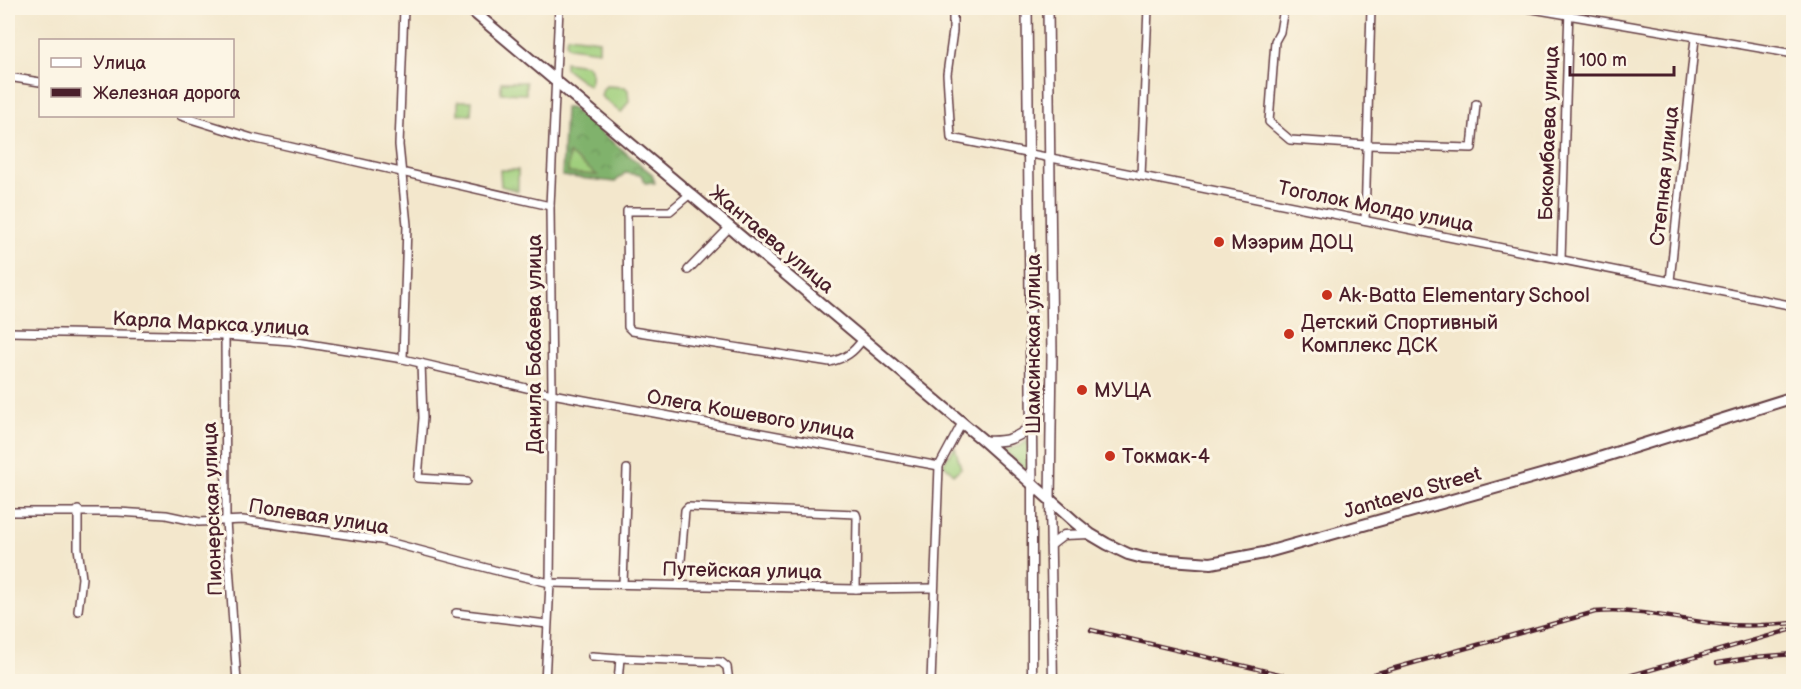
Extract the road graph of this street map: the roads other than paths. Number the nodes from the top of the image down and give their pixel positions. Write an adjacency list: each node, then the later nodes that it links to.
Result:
1 (404, 8): 22 (street)
2 (469, 8): 16 (main road, Жантаева улица)
3 (559, 8): 16 (street, Данила Бабаева улица)
4 (953, 8): 20 (street, Тоголок Молдо улица)
5 (1027, 8): 20 (main road, Шамсинская улица)
6 (1048, 8): 21 (main road, Шамсинская улица)
7 (1149, 8): 23 (street)
8 (1284, 8): 19 (street)
9 (1371, 8): 19 (street)
10 (1527, 8): 11 (street)
11 (1568, 12): 12 (street); 28 (street, Бокомбаева улица)
12 (1695, 38): 13 (street); 30 (street, Степная улица)
13 (1794, 54)
14 (8, 76): 15 (street)
15 (39, 81)
16 (556, 81): 24 (main road, Жантаева улица); 25 (street, Данила Бабаева улица)
17 (1476, 104): 19 (street)
18 (184, 117): 22 (street)
19 (1367, 146): 26 (street)
20 (1029, 153): 21 (street, Тоголок Молдо улица); 40 (main road, Шамсинская улица)
21 (1050, 157): 23 (street, Тоголок Молдо улица); 46 (main road, Шамсинская улица)
22 (402, 171): 25 (street); 35 (street)
23 (1141, 176): 26 (street, Тоголок Молдо улица)
24 (690, 194): 27 (main road, Жантаева улица); 34 (street)
25 (550, 206): 37 (street, Данила Бабаева улица)
26 (1365, 220): 28 (street, Тоголок Молдо улица)
27 (730, 227): 29 (street); 34 (main road, Жантаева улица)
28 (1561, 260): 30 (street, Тоголок Молдо улица)
29 (688, 270)
30 (1670, 281): 31 (street, Тоголок Молдо улица)
31 (1794, 306)
32 (8, 332): 33 (street, Карла Маркса улица)
33 (225, 336): 35 (street, Карла Маркса улица); 49 (street, Пионерская улица)
34 (863, 339): 39 (main road, Жантаева улица)
35 (404, 359): 36 (street, Карла Маркса улица)
36 (421, 363): 37 (street, Карла Маркса улица); 44 (street)
37 (554, 395): 42 (street, Олега Кошевого улица); 52 (street, Данила Бабаева улица)
38 (1794, 397): 50 (main road, Jantaeva Street)
39 (962, 423): 41 (main road, Жантаева улица); 42 (street)
40 (1030, 427): 41 (main road); 45 (main road, Шамсинская улица)
41 (984, 441): 45 (main road, Жантаева улица)
42 (939, 466): 55 (street)
43 (627, 469): 53 (street)
44 (467, 481)
45 (1032, 484): 46 (main road, Жантаева улица); 67 (street, Шамсинская улица)
46 (1050, 500): 50 (main road, Jantaeva Street); 51 (street, Шамсинская улица)
47 (78, 510): 48 (street, Полевая улица); 49 (street, Полевая улица); 57 (street)
48 (8, 512)
49 (226, 521): 52 (street, Полевая улица); 62 (street, Пионерская улица)
50 (1090, 534): 51 (street)
51 (1051, 545): 68 (street, Шамсинская улица)
52 (550, 582): 53 (street, Путейская улица); 59 (street, Данила Бабаева улица)
53 (622, 584): 54 (street, Путейская улица)
54 (679, 585): 56 (street, Путейская улица); 56 (street)
55 (933, 588): 56 (street, Путейская улица); 66 (street)
56 (856, 589)
57 (78, 611)
58 (456, 614): 59 (street)
59 (547, 624): 63 (street, Данила Бабаева улица)
60 (592, 656): 61 (street)
61 (620, 657): 64 (street); 65 (street)
62 (237, 681)
63 (545, 681)
64 (618, 681)
65 (729, 681)
66 (931, 681)
67 (1032, 681)
68 (1053, 681)

